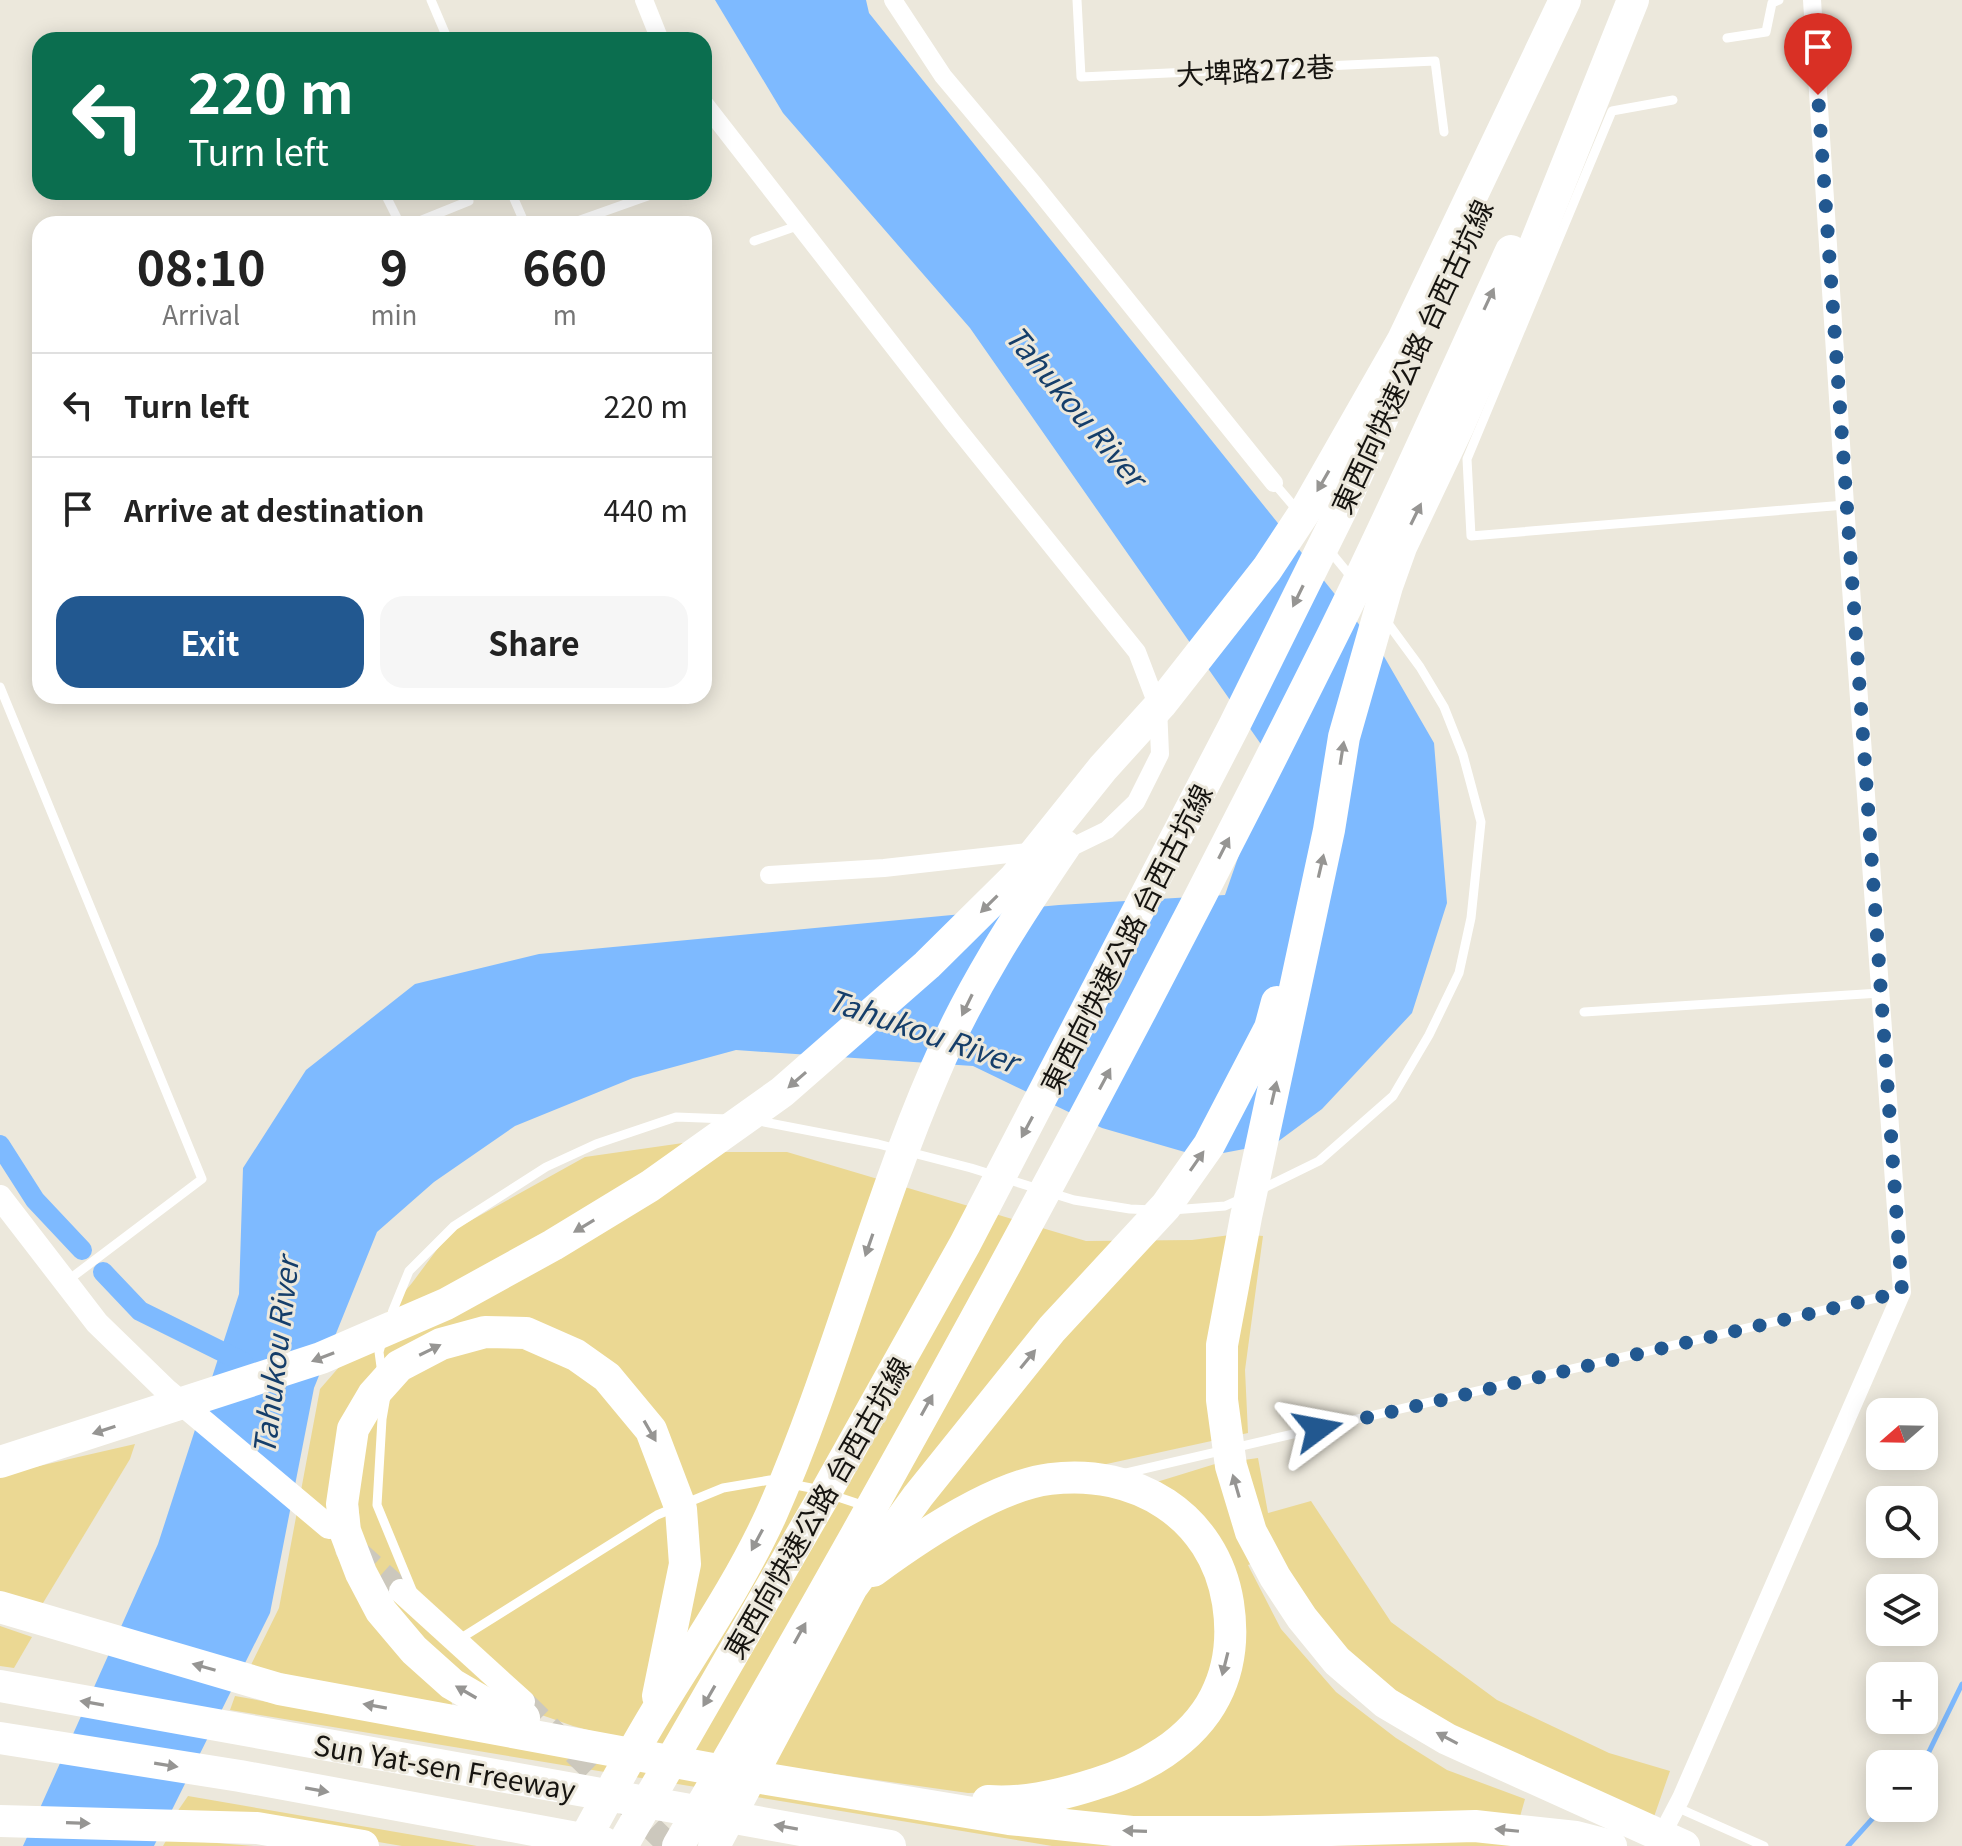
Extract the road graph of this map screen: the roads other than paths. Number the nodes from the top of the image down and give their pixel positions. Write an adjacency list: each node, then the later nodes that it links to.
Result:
1 (431, 0): 10 (lane)
2 (644, 0): 11 (street)
3 (893, 0): 23 (street)
4 (1077, 0): 15 (lane, 大埤路272巷)
5 (1568, 0): 22 (highway)
6 (1620, 0): 59 (highway, 東西向快速公路 台西古坑線, one-way to 6)
7 (1633, 0): 25 (highway, one-way to 7)
8 (1779, 0): 12 (lane)
9 (1812, 0): 24 (street)
10 (445, 32)
11 (657, 32)
12 (1727, 38)
13 (1673, 100): 24 (lane)
14 (712, 114): 20 (street)
15 (1444, 132)
16 (469, 200): 18 (lane)
17 (636, 200): 19 (lane)
18 (432, 216)
19 (592, 216)
20 (797, 226): 21 (lane); 28 (street)
21 (754, 241)
22 (1408, 344): 27 (highway, one-way to 27); 58 (highway, 東西向快速公路 台西古坑線, one-way to 58)
23 (1274, 483): 25 (lane)
24 (1845, 505): 30 (street)
25 (1372, 592): 29 (highway, one-way to 25); 44 (lane)
26 (0, 687): 33 (lane)
27 (1161, 704): 35 (highway, one-way to 35); 49 (highway, one-way to 49)
28 (769, 875)
29 (1313, 903): 43 (highway, one-way to 29); 55 (highway, one-way to 29)
30 (1880, 993): 31 (lane); 34 (street)
31 (1584, 1012)
32 (0, 1197): 33 (street)
33 (64, 1283): 42 (street)
34 (1902, 1292): 36 (lane); 53 (street)
35 (0, 1462)
36 (1056, 1490)
37 (1026, 1497): 38 (lane)
38 (947, 1509)
39 (876, 1510): 46 (lane)
40 (918, 1512): 41 (lane)
41 (889, 1514)
42 (329, 1517): 49 (highway, one-way to 49); 51 (highway, one-way to 42)
43 (852, 1587): 52 (highway, one-way to 52); 60 (highway)
44 (410, 1599): 46 (street)
45 (15, 1611): 51 (highway, one-way to 45)
46 (456, 1642): 48 (street)
47 (0, 1686): 61 (highway, Sun Yat-sen Freeway, one-way to 47)
48 (523, 1702)
49 (655, 1715): 57 (highway)
50 (0, 1738): 58 (highway, Sun Yat-sen Freeway, one-way to 58)
51 (589, 1745): 52 (highway)
52 (767, 1779): 62 (highway, one-way to 52)
53 (1676, 1807): 55 (street); 64 (lane)
54 (0, 1821): 56 (highway, one-way to 56)
55 (1651, 1836): 63 (highway)
56 (363, 1846)
57 (581, 1846)
58 (621, 1846)
59 (678, 1846)
60 (714, 1846)
61 (890, 1846)
62 (1611, 1846)
63 (1684, 1846)
64 (1764, 1846)

